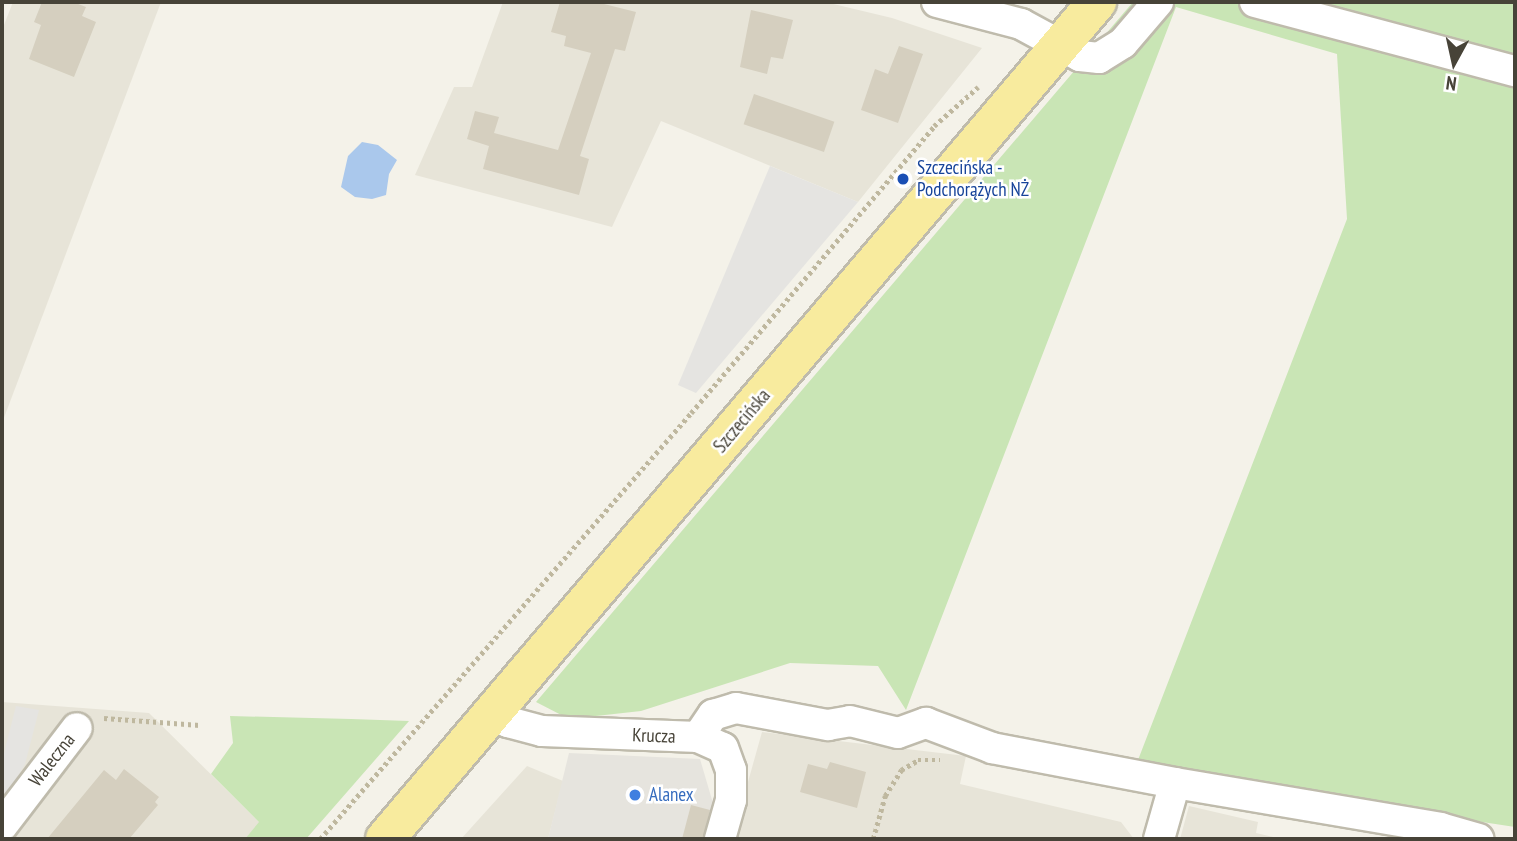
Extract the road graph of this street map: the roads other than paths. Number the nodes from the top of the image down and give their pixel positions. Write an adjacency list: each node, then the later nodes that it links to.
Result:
1 (937, 2): 5 (street)
2 (1097, 2): 5 (main road, Szczecińska)
3 (1158, 2): 5 (street)
4 (1255, 2): 6 (street)
5 (1061, 44): 7 (main road, Szczecińska)
6 (1515, 71)
7 (492, 714): 9 (street, Krucza); 12 (main road, Szczecińska)
8 (77, 728): 11 (street, Waleczna)
9 (698, 737): 10 (street); 13 (street, Krucza)
10 (1175, 783): 14 (street); 15 (street)
11 (2, 826)
12 (386, 839)
13 (720, 839)
14 (1159, 839)
15 (1478, 839)

